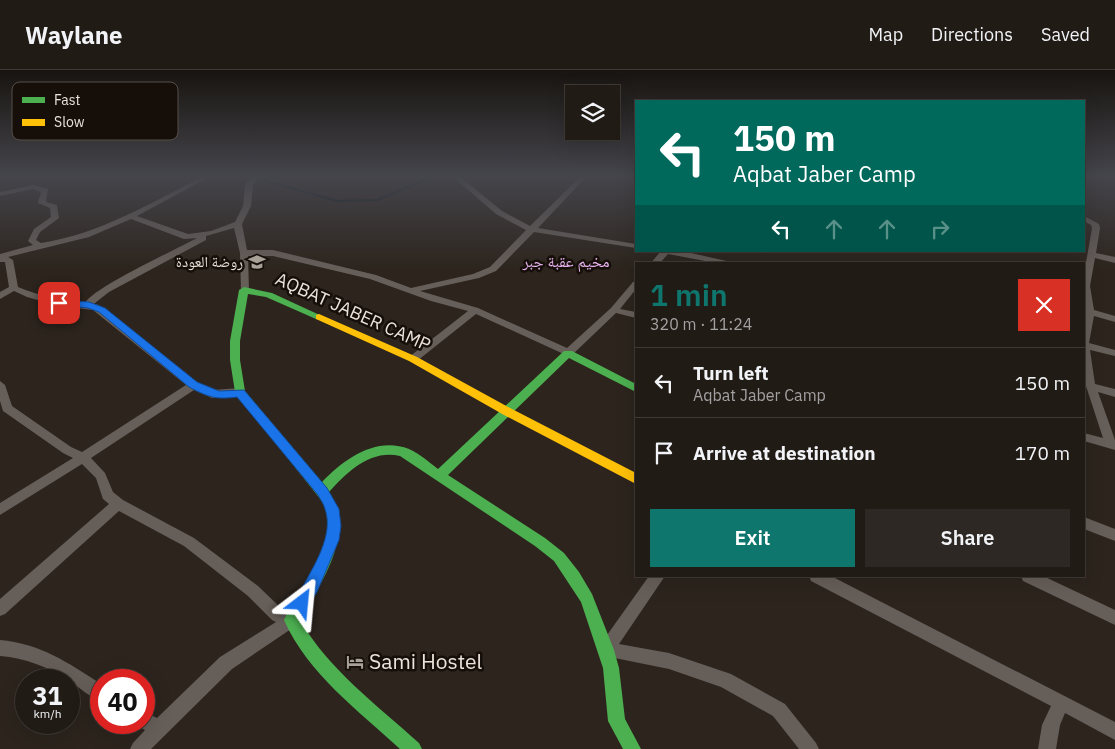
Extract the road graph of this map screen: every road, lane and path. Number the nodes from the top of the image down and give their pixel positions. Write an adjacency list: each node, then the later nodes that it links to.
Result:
1 (53, 207): 11 (street)
2 (149, 207): 6 (street)
3 (247, 207): 8 (street)
4 (491, 207): 9 (street)
5 (553, 207): 9 (street)
6 (131, 216): 10 (street); 11 (street)
7 (1085, 219): 16 (street)
8 (238, 224): 10 (street); 15 (street)
9 (530, 229): 12 (street); 24 (street)
10 (212, 233): 26 (street)
11 (39, 246): 17 (street)
12 (635, 246)
13 (666, 252): 19 (street)
14 (672, 252): 20 (street)
15 (244, 253): 23 (street); 24 (street)
16 (1092, 255): 18 (street); 29 (street)
17 (0, 258): 22 (street)
18 (1115, 260)
19 (656, 262)
20 (725, 262)
21 (635, 285): 28 (street)
22 (14, 288): 25 (street); 26 (street)
23 (244, 290): 37 (street, AQBAT JABER CAMP); 42 (street)
24 (411, 291): 27 (street)
25 (0, 296)
26 (89, 305): 39 (street)
27 (475, 310): 35 (street); 37 (street)
28 (614, 310): 30 (street); 35 (street)
29 (1087, 311): 31 (street); 32 (street)
30 (635, 315)
31 (1115, 318)
32 (1085, 334)
33 (1085, 345): 36 (street)
34 (1085, 352): 40 (street)
35 (568, 353): 41 (street); 44 (street)
36 (1115, 353)
37 (413, 359): 44 (street, AQBAT JABER CAMP)
38 (0, 385): 47 (street)
39 (193, 385): 42 (street); 47 (street)
40 (1090, 386): 43 (street); 46 (street)
41 (635, 387)
42 (240, 392): 50 (street)
43 (1115, 393)
44 (508, 412): 48 (street); 49 (street, AQBAT JABER CAMP)
45 (1085, 437): 46 (street)
46 (1113, 445)
47 (83, 457): 51 (street); 52 (street)
48 (439, 476): 50 (street); 62 (street)
49 (635, 478)
50 (322, 491): 60 (street)
51 (118, 504): 58 (street); 60 (street)
52 (0, 510)
53 (1085, 523): 54 (street)
54 (1115, 535)
55 (657, 577): 62 (street)
56 (818, 577): 64 (street)
57 (1030, 577): 59 (street)
58 (0, 609)
59 (1115, 618)
60 (292, 620): 65 (street); 69 (street)
61 (0, 648): 63 (street)
62 (606, 650): 70 (street); 71 (street)
63 (90, 686)
64 (1061, 702): 66 (street); 72 (street)
65 (155, 721)
66 (1115, 731)
67 (146, 734): 68 (street)
68 (139, 749)
69 (413, 749)
70 (632, 749)
71 (810, 749)
72 (1047, 749)

